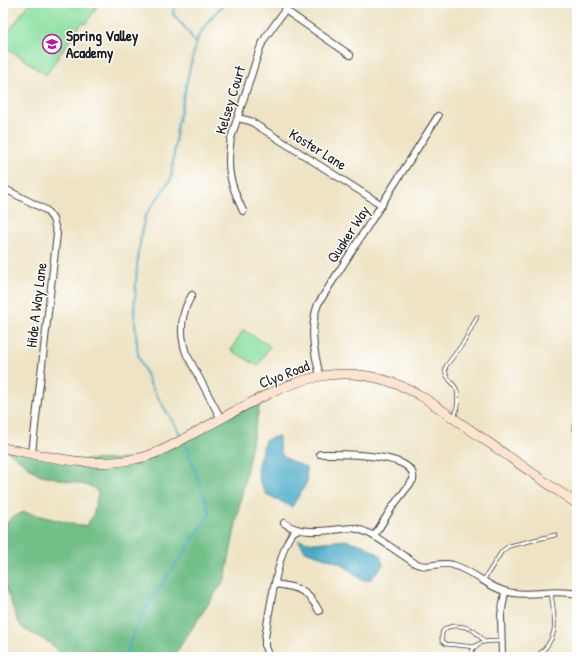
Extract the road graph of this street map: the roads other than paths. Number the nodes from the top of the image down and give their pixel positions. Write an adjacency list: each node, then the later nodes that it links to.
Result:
1 (290, 3): 2 (street, Kelsey Court)
2 (284, 10): 3 (street); 5 (street, Kelsey Court)
3 (350, 56)
4 (438, 116): 7 (street, Quaker Way)
5 (238, 118): 7 (street, Koster Lane); 8 (street, Kelsey Court)
6 (3, 188): 17 (street, Hide A Way Lane)
7 (382, 205): 11 (street, Quaker Way)
8 (243, 211)
9 (192, 295): 12 (street)
10 (477, 317): 13 (lane)
11 (320, 376): 12 (street, Clyo Road); 13 (street, Clyo Road)
12 (221, 419): 17 (street, Clyo Road)
13 (454, 419): 19 (street, Clyo Road)
14 (577, 422): 15 (lane)
15 (577, 430)
16 (3, 448): 17 (street, Clyo Road)
17 (32, 453)
18 (320, 454): 23 (street)
19 (577, 504)
20 (284, 523): 21 (street)
21 (297, 530): 23 (street); 25 (street)
22 (555, 535): 24 (lane)
23 (374, 536): 24 (street)
24 (483, 581): 26 (street)
25 (275, 584): 29 (street); 33 (street)
26 (506, 592): 27 (street); 31 (street)
27 (551, 592): 28 (street); 36 (lane)
28 (577, 594)
29 (319, 611)
30 (484, 641): 31 (lane); 32 (lane); 32 (lane)
31 (502, 641): 35 (street)
32 (476, 646): 34 (lane)
33 (269, 657)
34 (471, 657)
35 (502, 657)
36 (536, 657)

